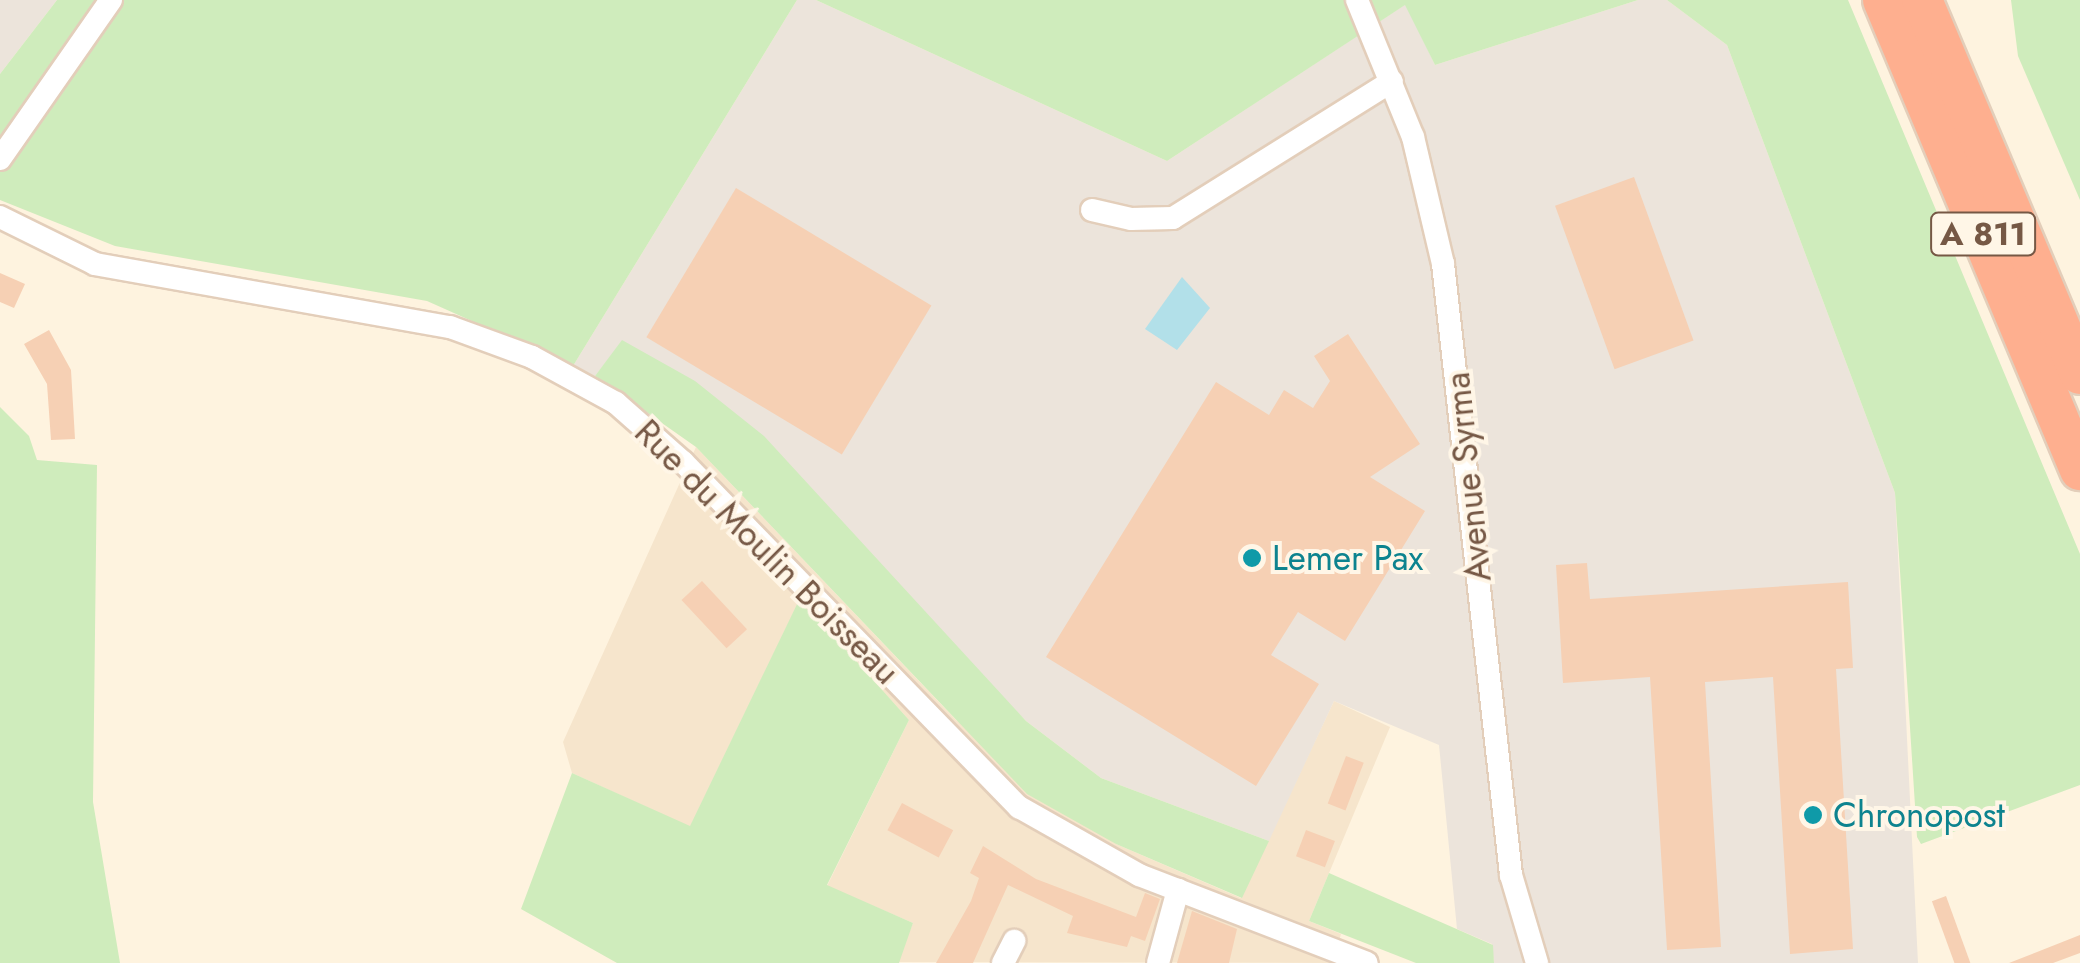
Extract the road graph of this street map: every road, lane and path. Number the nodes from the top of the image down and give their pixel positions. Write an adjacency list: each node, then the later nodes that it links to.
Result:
1 (111, 0): 6 (street)
2 (1357, 0): 5 (street, Avenue Syrma)
3 (1882, 0): 10 (highway, A 811)
4 (1922, 0): 9 (highway, A 811)
5 (1392, 82): 7 (street); 16 (street, Avenue Syrma)
6 (0, 159)
7 (1092, 210)
8 (0, 217): 11 (street, Rue du Moulin Boisseau)
9 (2080, 374)
10 (2080, 470)
11 (1178, 890): 14 (street); 15 (street, Rue du Moulin Boisseau)
12 (1014, 941): 13 (street)
13 (1003, 963)
14 (1158, 963)
15 (1367, 963)
16 (1537, 963)

